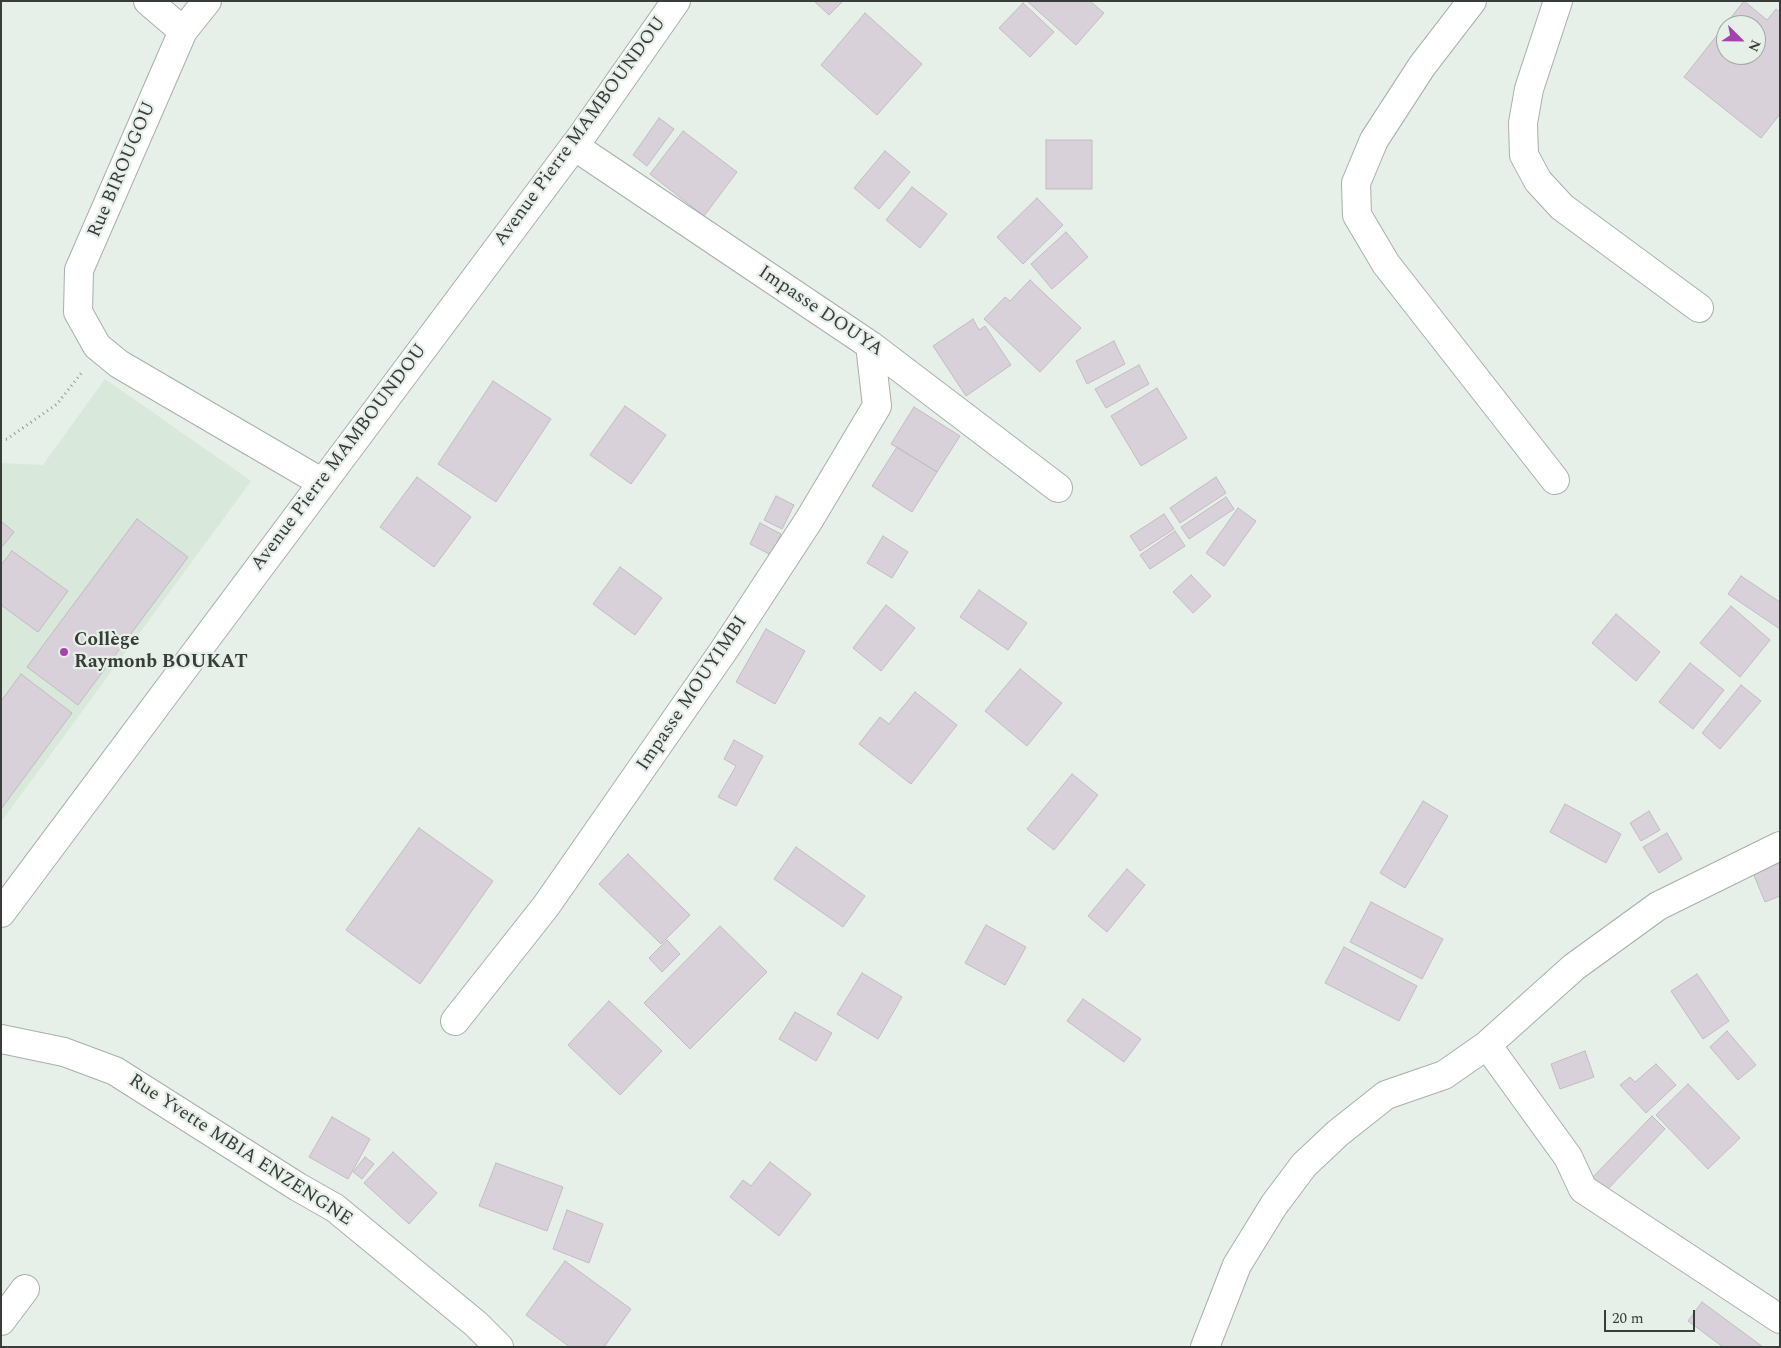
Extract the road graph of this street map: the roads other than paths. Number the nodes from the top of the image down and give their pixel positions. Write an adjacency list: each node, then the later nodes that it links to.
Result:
1 (148, 1): 6 (street)
2 (207, 1): 6 (street, Rue BIROUGOU)
3 (676, 1): 7 (street, Avenue Pierre MAMBOUNDOU)
4 (1472, 1): 10 (street)
5 (1558, 1): 8 (street)
6 (183, 31): 11 (street, Rue BIROUGOU)
7 (574, 146): 9 (street, Impasse DOUYA); 11 (street, Avenue Pierre MAMBOUNDOU)
8 (1699, 308)
9 (870, 345): 12 (street, Impasse DOUYA); 15 (street, Impasse MOUYIMBI)
10 (1555, 480)
11 (321, 482): 14 (street, Avenue Pierre MAMBOUNDOU)
12 (1058, 488)
13 (1780, 846): 17 (street)
14 (1, 913)
15 (455, 1021)
16 (1, 1039): 21 (street, Rue Yvette MBIA ENZENGNE)
17 (1487, 1045): 19 (street); 22 (street)
18 (25, 1289): 20 (street)
19 (1780, 1319)
20 (1, 1321)
21 (499, 1347)
22 (1205, 1347)

